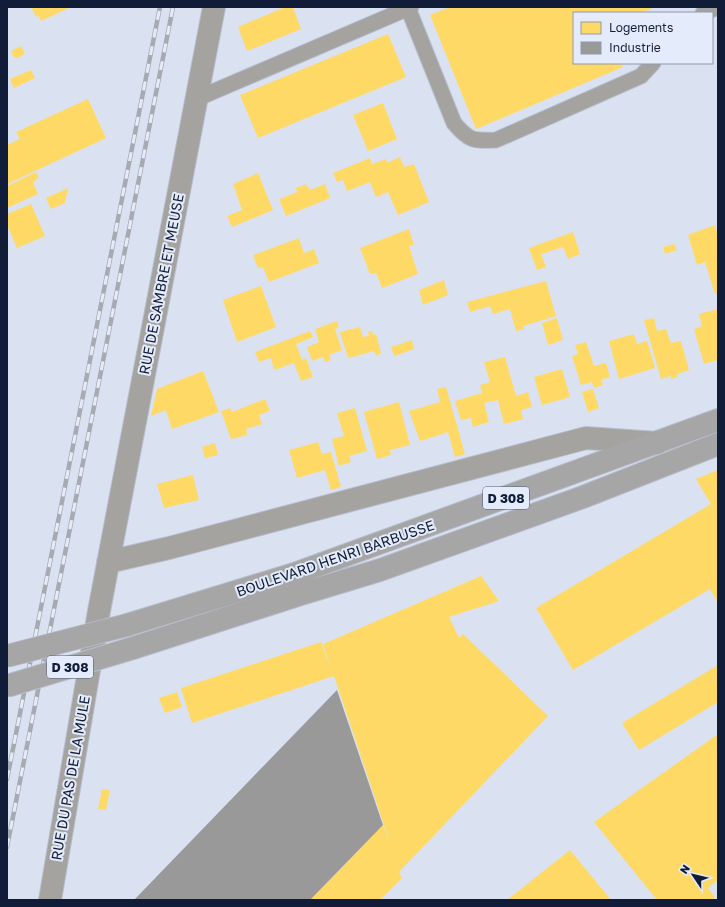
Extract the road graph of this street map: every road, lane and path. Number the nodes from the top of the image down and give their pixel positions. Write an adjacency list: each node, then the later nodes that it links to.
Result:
1 (214, 7): 6 (street, RUE DE SAMBRE ET MEUSE)
2 (718, 7): 4 (lane)
3 (410, 8): 5 (lane); 6 (lane)
4 (706, 12)
5 (652, 64)
6 (196, 99): 10 (street, RUE DE SAMBRE ET MEUSE)
7 (718, 420): 8 (main road, BOULEVARD HENRI BARBUSSE / D 308)
8 (657, 443): 10 (street, BOULEVARD HENRI BARBUSSE); 11 (main road, BOULEVARD HENRI BARBUSSE / D 308, bridge)
9 (718, 444): 12 (main road, BOULEVARD HENRI BARBUSSE / D 308, bridge)
10 (108, 562): 13 (street, RUE DU PAS DE LA MULE)
11 (7, 656)
12 (7, 686)
13 (50, 900)

